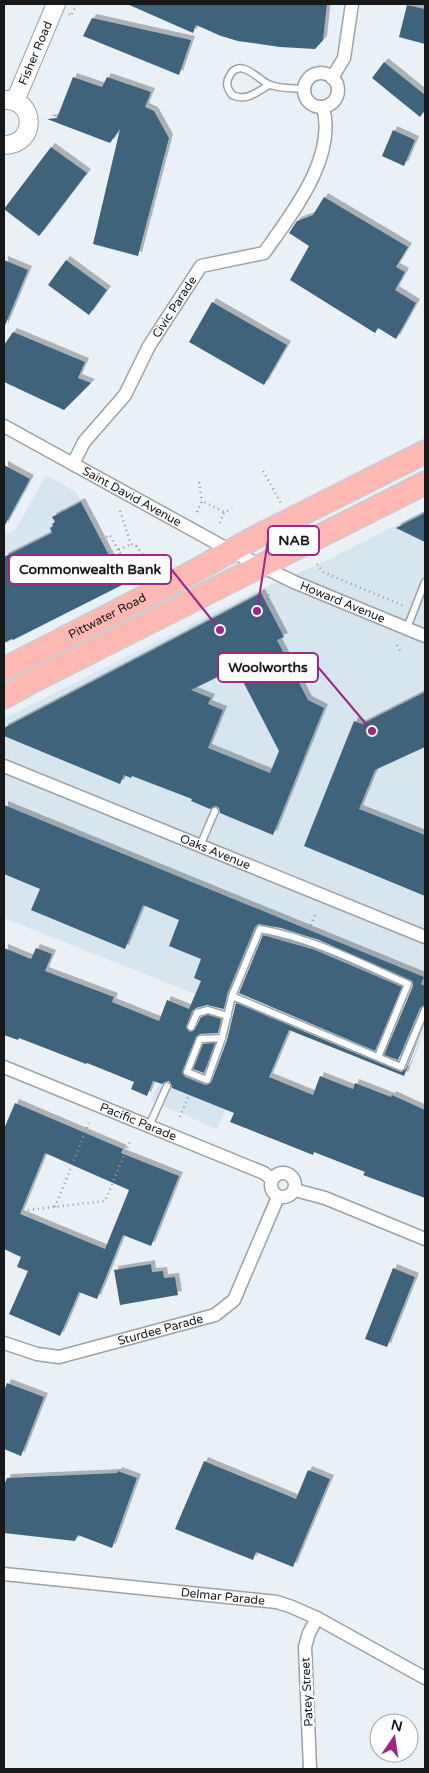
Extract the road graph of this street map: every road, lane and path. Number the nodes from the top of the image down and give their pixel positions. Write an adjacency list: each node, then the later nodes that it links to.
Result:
1 (56, 4): 6 (main road, Fisher Road)
2 (352, 4): 3 (street)
3 (332, 78): 5 (street); 7 (street)
4 (269, 85): 4 (lane); 5 (lane)
5 (304, 90): 7 (street)
6 (9, 100): 8 (main road)
7 (324, 107): 11 (street, Civic Parade)
8 (4, 145)
9 (4, 426): 11 (street, Saint David Avenue)
10 (425, 452): 24 (highway, Pittwater Road)
11 (73, 464): 24 (street, Saint David Avenue)
12 (263, 472): 16 (path)
13 (200, 482): 15 (path)
14 (425, 483): 29 (highway, Pittwater Road)
15 (202, 502): 19 (path); 20 (path)
16 (283, 506)
17 (232, 509): 20 (path)
18 (120, 511): 22 (path)
19 (197, 512)
20 (224, 512): 21 (path)
21 (220, 523)
22 (131, 544): 23 (path); 25 (path)
23 (118, 550): 25 (path); 32 (path)
24 (231, 551): 29 (street, Saint David Avenue); 40 (highway, Pittwater Road)
25 (143, 555): 27 (path)
26 (177, 563): 27 (path)
27 (148, 564): 31 (path)
28 (317, 564): 35 (path)
29 (262, 566): 36 (street, Howard Avenue); 41 (highway, Pittwater Road)
30 (425, 582): 36 (lane)
31 (137, 584)
32 (127, 588)
33 (269, 593): 34 (path)
34 (268, 600)
35 (408, 607)
36 (407, 628): 37 (street, Howard Avenue)
37 (425, 636)
38 (398, 645): 39 (path)
39 (400, 652)
40 (4, 669)
41 (4, 697)
42 (4, 766): 44 (street, Oaks Avenue)
43 (214, 811): 44 (lane)
44 (200, 846): 47 (street, Oaks Avenue)
45 (316, 912): 46 (path)
46 (309, 930)
47 (425, 937)
48 (232, 996): 50 (lane); 53 (lane); 53 (lane)
49 (425, 1010): 53 (lane)
50 (228, 1016): 51 (lane); 52 (lane)
51 (192, 1027)
52 (222, 1038): 52 (lane)
53 (378, 1057)
54 (4, 1067): 59 (street, Pacific Parade)
55 (166, 1086): 59 (lane)
56 (190, 1095): 57 (path)
57 (180, 1117)
58 (89, 1123): 64 (path)
59 (149, 1126): 61 (street, Pacific Parade)
60 (131, 1139): 64 (path)
61 (272, 1179): 62 (street); 63 (street)
62 (294, 1190): 63 (street); 66 (street)
63 (278, 1197): 67 (street, Sturdee Parade)
64 (54, 1207): 65 (path)
65 (28, 1210)
66 (425, 1239)
67 (4, 1343)
68 (4, 1574): 69 (street, Delmar Parade)
69 (317, 1618): 70 (street, Delmar Parade); 71 (street, Patey Street)
70 (425, 1678)
71 (310, 1769)

